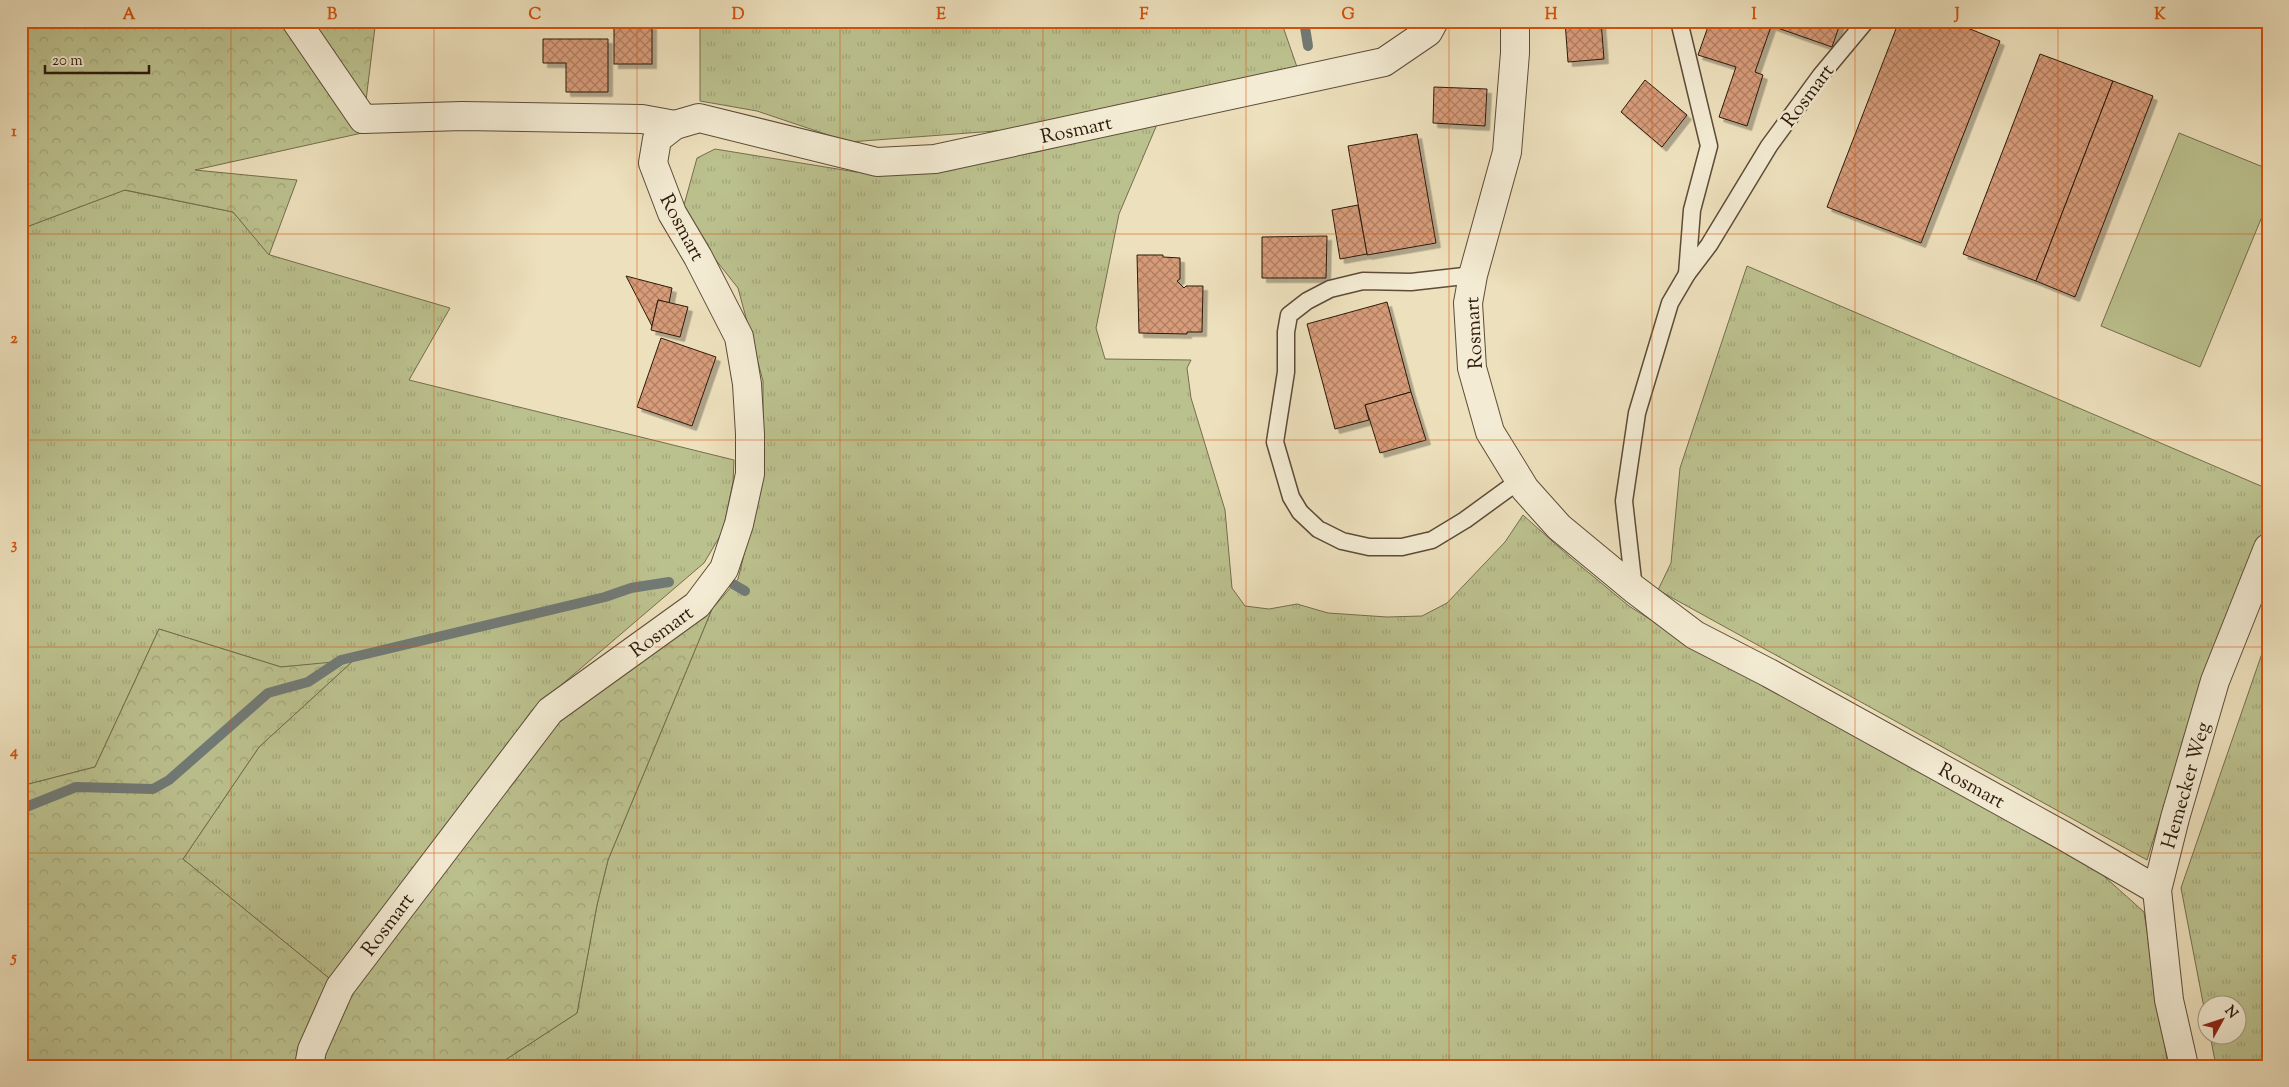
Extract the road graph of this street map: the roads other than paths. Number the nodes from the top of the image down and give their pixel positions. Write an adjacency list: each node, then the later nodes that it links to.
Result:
1 (296, 21): 6 (street, Rosmart)
2 (1434, 21): 6 (street, Rosmart)
3 (1515, 21): 8 (street, Rosmart)
4 (1679, 21): 7 (lane, Rosmart)
5 (1866, 21): 7 (lane, Rosmart)
6 (675, 125): 13 (street, Rosmart)
7 (1686, 274): 11 (lane, Rosmart)
8 (1472, 276): 9 (street, Rosmart); 9 (lane)
9 (1520, 480): 11 (street, Rosmart)
10 (2268, 548): 12 (street, Hemecker Weg)
11 (1634, 589): 12 (street, Rosmart)
12 (2157, 890): 14 (street)
13 (309, 1066)
14 (2184, 1066)

